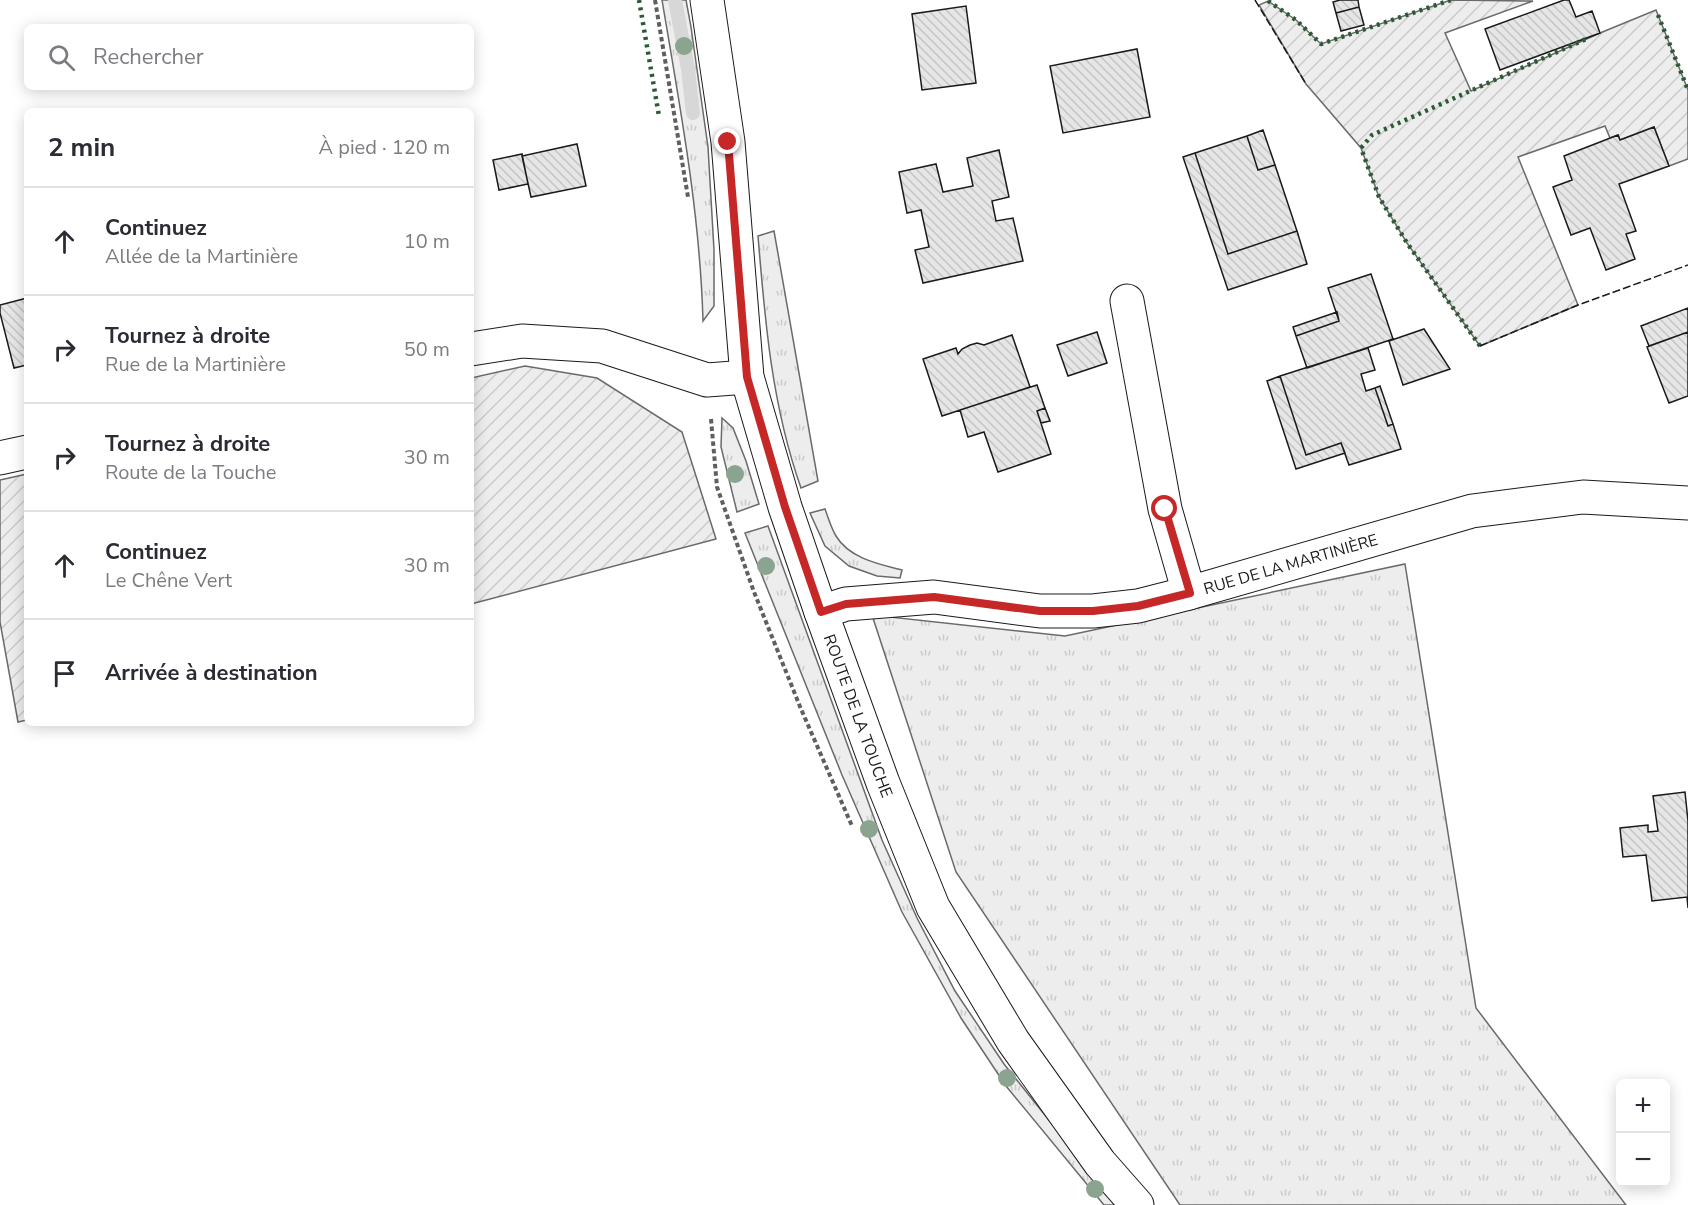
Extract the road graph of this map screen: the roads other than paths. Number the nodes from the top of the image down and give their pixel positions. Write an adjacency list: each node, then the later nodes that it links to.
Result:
1 (707, 0): 4 (street, ROUTE DE LA TOUCHE)
2 (1127, 302): 8 (street)
3 (474, 349): 4 (street)
4 (747, 377): 9 (street, ROUTE DE LA TOUCHE)
5 (24, 453): 6 (street)
6 (0, 458)
7 (1688, 502): 8 (street, RUE DE LA MARTINIÈRE)
8 (1190, 593): 9 (street, RUE DE LA MARTINIÈRE)
9 (821, 612): 10 (street, ROUTE DE LA TOUCHE)
10 (1137, 1205)

